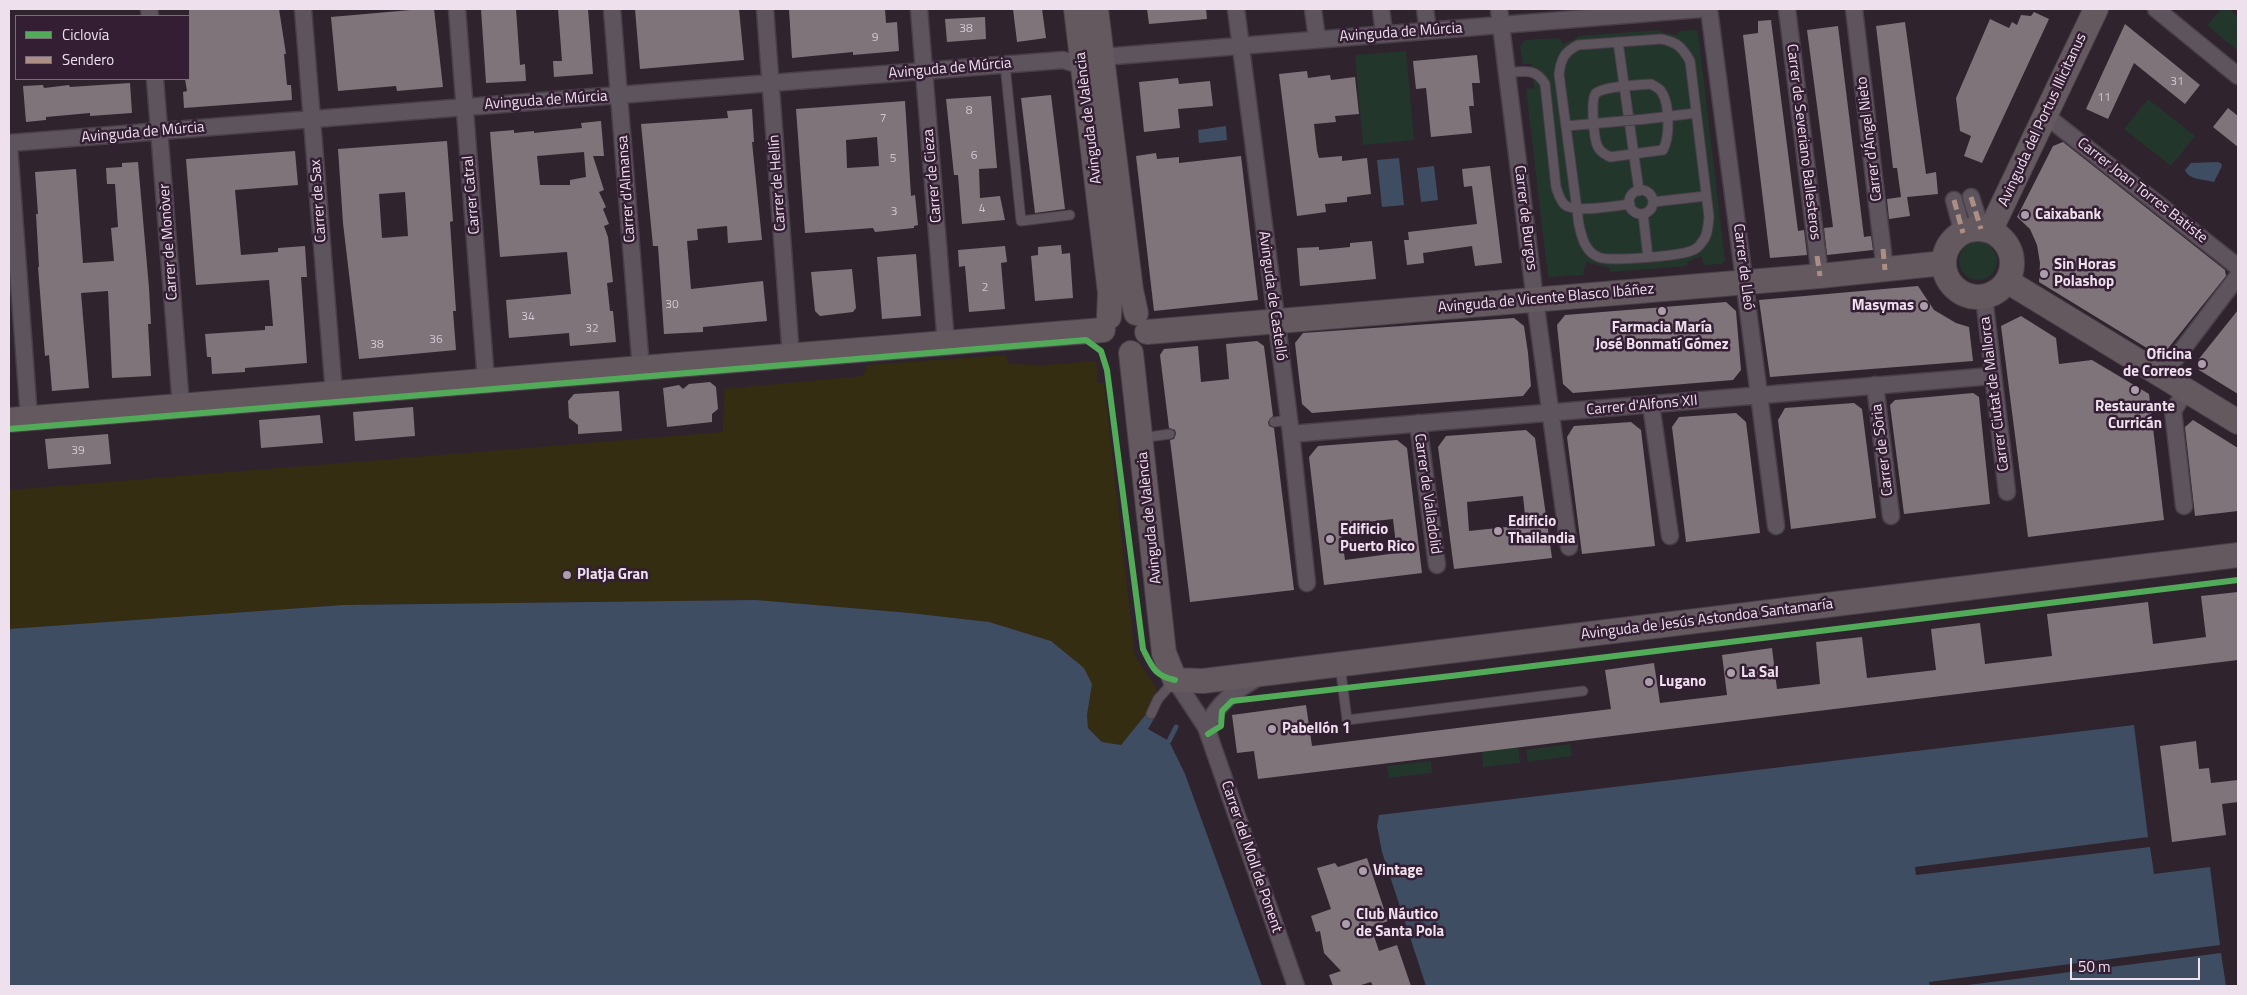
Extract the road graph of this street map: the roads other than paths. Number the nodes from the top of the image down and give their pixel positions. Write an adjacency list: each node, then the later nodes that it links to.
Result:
1 (304, 9): 40 (street, Carrer de Sax)
2 (457, 9): 36 (street, Carrer Catral)
3 (612, 9): 35 (street, Carrer d'Almansa)
4 (765, 9): 33 (street, Carrer de Hellín)
5 (919, 9): 29 (street, Carrer de Cieza)
6 (1076, 9): 27 (street, Avinguda de València)
7 (1096, 9): 27 (street, Avinguda de València)
8 (1236, 9): 26 (street, Avinguda de Castelló)
9 (1313, 9): 24 (street)
10 (1381, 9): 23 (street)
11 (1425, 9): 22 (street)
12 (1499, 9): 21 (street, Carrer de Burgos)
13 (1700, 9): 19 (street, Avinguda de Múrcia)
14 (1709, 9): 63 (street, Carrer de Lleó)
15 (1787, 9): 59 (street, Carrer de Severiano Ballesteros)
16 (1854, 9): 57 (street, Carrer d'Ángel Nieto)
17 (2096, 9): 39 (street, Avinguda del Portus Illicitanus)
18 (2156, 9): 31 (street)
19 (1642, 11): 20 (street, Avinguda de Múrcia)
20 (1576, 14): 21 (street, Avinguda de Múrcia)
21 (1501, 25): 22 (street, Avinguda de Múrcia); 30 (street, Carrer de Burgos)
22 (1428, 30): 23 (street, Avinguda de Múrcia)
23 (1384, 34): 24 (street, Avinguda de Múrcia)
24 (1317, 39): 26 (street, Avinguda de Múrcia)
25 (1618, 42): 34 (lane); 37 (lane); 42 (lane)
26 (1240, 46): 27 (street, Avinguda de Múrcia); 66 (street, Avinguda de Castelló)
27 (1092, 61): 28 (street, Avinguda de Múrcia); 67 (street, Avinguda de València); 68 (street, Avinguda de València)
28 (1005, 65): 29 (street, Avinguda de Múrcia); 54 (lane)
29 (924, 72): 33 (street, Avinguda de Múrcia); 69 (street, Carrer de Cieza)
30 (1507, 73): 52 (lane); 65 (street, Carrer de Burgos)
31 (2238, 76)
32 (156, 80): 43 (street, Carrer de Monòver)
33 (771, 84): 35 (street, Avinguda de Múrcia); 71 (street, Carrer de Hellín)
34 (1625, 87): 38 (lane); 41 (lane); 45 (lane)
35 (619, 96): 36 (street, Avinguda de Múrcia); 72 (street, Carrer d'Almansa)
36 (464, 106): 40 (street, Avinguda de Múrcia); 75 (street, Carrer Catral)
37 (1696, 113): 38 (lane); 47 (lane)
38 (1667, 116): 41 (lane, bridge); 45 (lane)
39 (2045, 116): 55 (street, Avinguda del Portus Illicitanus); 60 (street, Carrer Joan Torres Batiste)
40 (313, 118): 43 (street, Avinguda de Múrcia); 78 (street, Carrer de Sax)
41 (1594, 123): 42 (lane); 45 (lane)
42 (1566, 126): 52 (lane)
43 (160, 132): 44 (street, Avinguda de Múrcia); 81 (street, Carrer de Monòver)
44 (9, 145): 83 (street)
45 (1634, 154): 46 (lane)
46 (1639, 191): 50 (lane); 51 (lane)
47 (1706, 196): 50 (lane); 56 (lane)
48 (1971, 197): 55 (street)
49 (1954, 200): 55 (street)
50 (1653, 202): 53 (lane)
51 (1630, 204): 52 (lane); 53 (lane)
52 (1577, 209): 56 (lane)
53 (1643, 214): 56 (lane)
54 (1070, 215)
55 (1978, 231): 58 (street); 62 (street)
56 (1648, 257)
57 (1884, 259): 58 (street, Avinguda de Vicente Blasco Ibáñez); 59 (street, Avinguda de Vicente Blasco Ibáñez)
58 (1944, 263): 64 (street)
59 (1819, 266): 63 (street, Avinguda de Vicente Blasco Ibáñez)
60 (2238, 267)
61 (2238, 276): 73 (street)
62 (2007, 281): 64 (street); 73 (street)
63 (1745, 282): 65 (street, Avinguda de Vicente Blasco Ibáñez); 79 (street, Carrer de Lleó)
64 (1984, 297): 74 (street, Carrer Ciutat de Mallorca)
65 (1535, 300): 66 (street, Avinguda de Vicente Blasco Ibáñez); 82 (street, Carrer de Burgos)
66 (1275, 321): 67 (street, Avinguda de Vicente Blasco Ibáñez); 86 (street, Avinguda de Castelló)
67 (1142, 322): 68 (street); 70 (street)
68 (1106, 324): 69 (street); 70 (street)
69 (946, 344): 71 (street)
70 (1130, 353): 88 (street, Avinguda de València)
71 (791, 357): 72 (street)
72 (641, 369): 75 (street)
73 (2162, 375): 77 (street)
74 (1992, 376): 76 (street, Carrer d'Alfons XII); 89 (street, Carrer Ciutat de Mallorca)
75 (486, 381): 78 (street)
76 (1875, 385): 79 (street, Carrer d'Alfons XII); 91 (street, Carrer de Sòria)
77 (2187, 389): 84 (street); 90 (street)
78 (334, 393): 81 (street)
79 (1758, 396): 80 (street, Carrer d'Alfons XII); 92 (street, Carrer de Lleó)
80 (1651, 405): 82 (street, Carrer d'Alfons XII); 93 (street)
81 (181, 406): 83 (street)
82 (1552, 414): 85 (street, Carrer d'Alfons XII); 94 (street, Carrer de Burgos)
83 (19, 419)
84 (2238, 422)
85 (1418, 423): 86 (street, Carrer d'Alfons XII); 96 (street, Carrer de Valladolid)
86 (1284, 425): 97 (street, Avinguda de Castelló)
87 (1170, 434): 88 (lane)
88 (1141, 438): 100 (street, Avinguda de València)
89 (2007, 492)
90 (2184, 506)
91 (1891, 516)
92 (1776, 526)
93 (1670, 536)
94 (1569, 547)
95 (2238, 556): 98 (street, Avinguda de Jesús Astondoa Santamaría)
96 (1436, 565)
97 (1307, 583)
98 (1340, 664): 99 (street, Avinguda de Jesús Astondoa Santamaría); 101 (lane)
99 (1263, 674): 100 (street, Avinguda de Jesús Astondoa Santamaría); 103 (street)
100 (1175, 680): 102 (lane); 103 (street, Carrer del Moll de Ponent)
101 (1583, 691)
102 (1150, 714)
103 (1206, 727): 104 (street, Carrer del Moll de Ponent)
104 (1296, 986)

